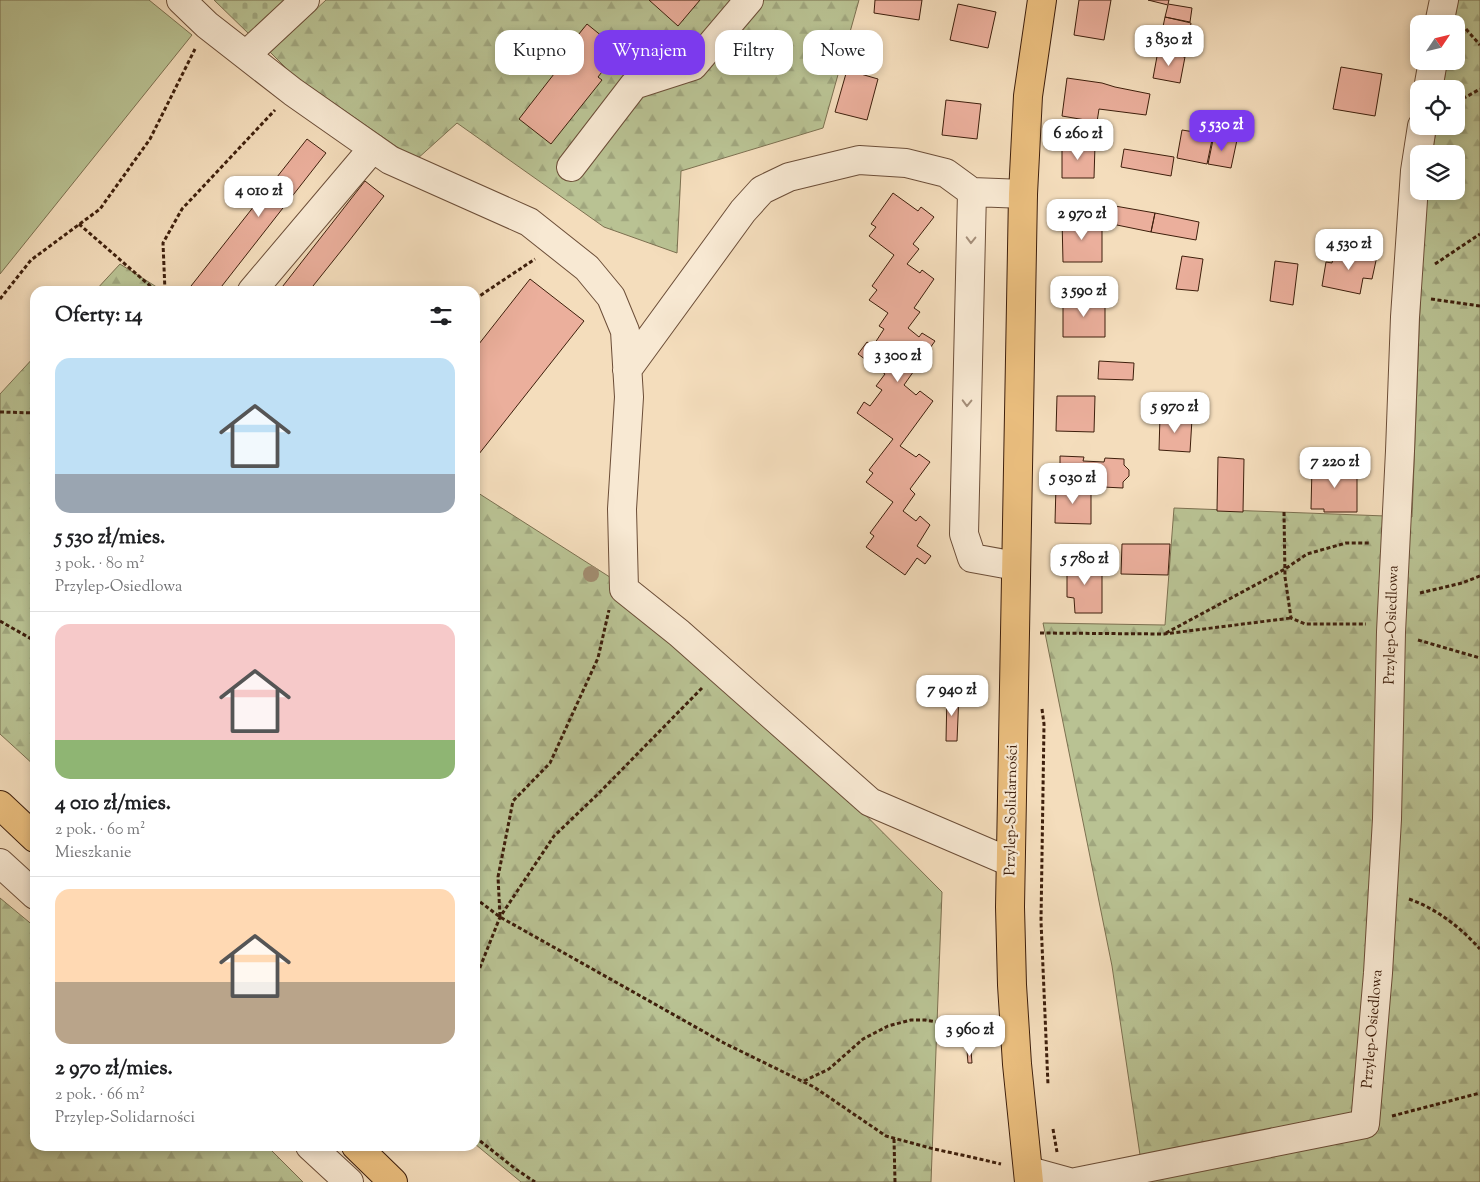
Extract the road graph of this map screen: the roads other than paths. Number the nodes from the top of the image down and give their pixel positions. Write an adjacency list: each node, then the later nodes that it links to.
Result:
1 (181, 0): 7 (street)
2 (305, 0): 7 (street)
3 (749, 0): 10 (street)
4 (1444, 0): 6 (street)
5 (1039, 1): 12 (main road, Przylep-Solidarności)
6 (1441, 15)
7 (246, 55): 9 (street)
8 (1421, 135): 25 (street, Przylep-Osiedlowa)
9 (373, 148): 13 (street); 14 (street)
10 (571, 167)
11 (972, 192): 12 (street); 14 (street); 15 (street, one-way to 15)
12 (1023, 194): 15 (main road, Przylep-Solidarności)
13 (256, 286)
14 (628, 370): 18 (street)
15 (1016, 566): 18 (main road, Przylep-Solidarności)
16 (0, 805): 17 (main road)
17 (30, 833)
18 (1010, 862): 24 (main road, Przylep-Solidarności)
19 (0, 863): 20 (street)
20 (30, 890)
21 (315, 1151): 26 (street)
22 (360, 1151): 23 (main road)
23 (382, 1178)
24 (1030, 1178): 25 (street)
25 (1069, 1181)
26 (349, 1182)

